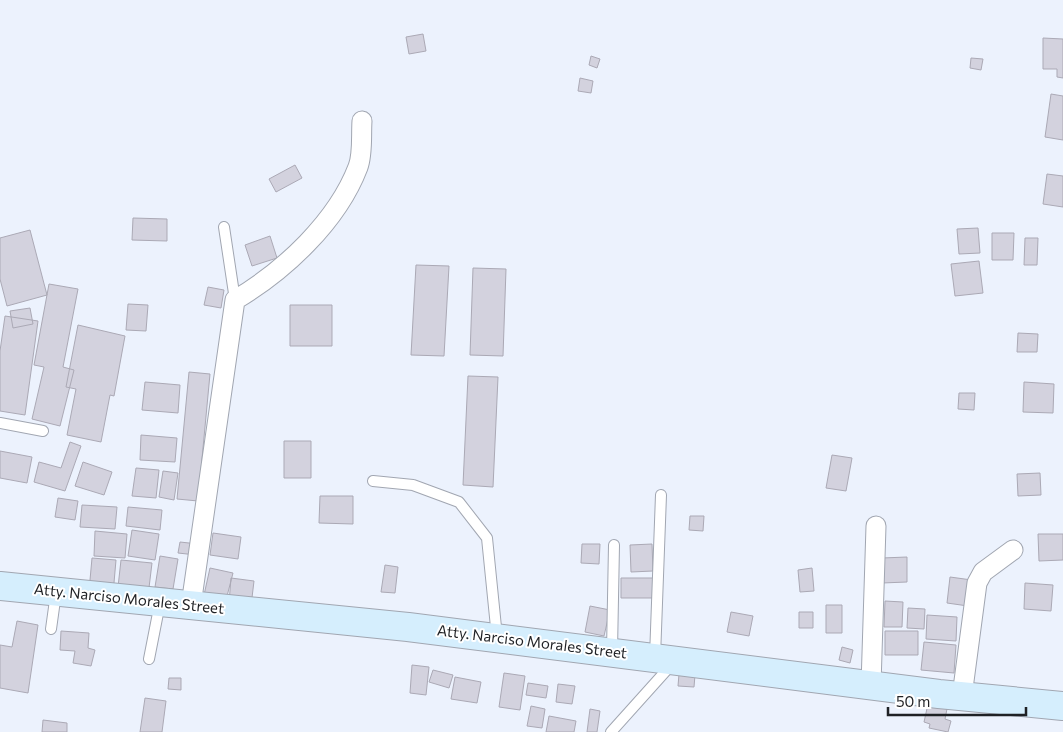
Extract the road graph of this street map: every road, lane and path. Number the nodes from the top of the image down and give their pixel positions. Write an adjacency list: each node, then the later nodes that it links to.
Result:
1 (362, 121): 3 (street)
2 (224, 227): 3 (lane)
3 (235, 300): 14 (street)
4 (0, 423): 5 (lane)
5 (42, 431)
6 (374, 481): 16 (lane)
7 (661, 495): 19 (lane)
8 (876, 526): 20 (street)
9 (614, 545): 17 (lane)
10 (1013, 550): 21 (street)
11 (0, 586): 12 (street, Atty. Narciso Morales Street)
12 (56, 592): 13 (street, Atty. Narciso Morales Street); 15 (lane)
13 (160, 602): 14 (street, Atty. Narciso Morales Street); 18 (lane)
14 (191, 605): 16 (street, Atty. Narciso Morales Street)
15 (51, 630)
16 (497, 638): 17 (street, Atty. Narciso Morales Street)
17 (612, 652): 19 (street, Atty. Narciso Morales Street)
18 (148, 659)
19 (665, 659): 20 (street, Atty. Narciso Morales Street); 23 (lane)
20 (872, 685): 21 (street, Atty. Narciso Morales Street)
21 (962, 696): 22 (street, Atty. Narciso Morales Street)
22 (1063, 706)
23 (611, 732)

